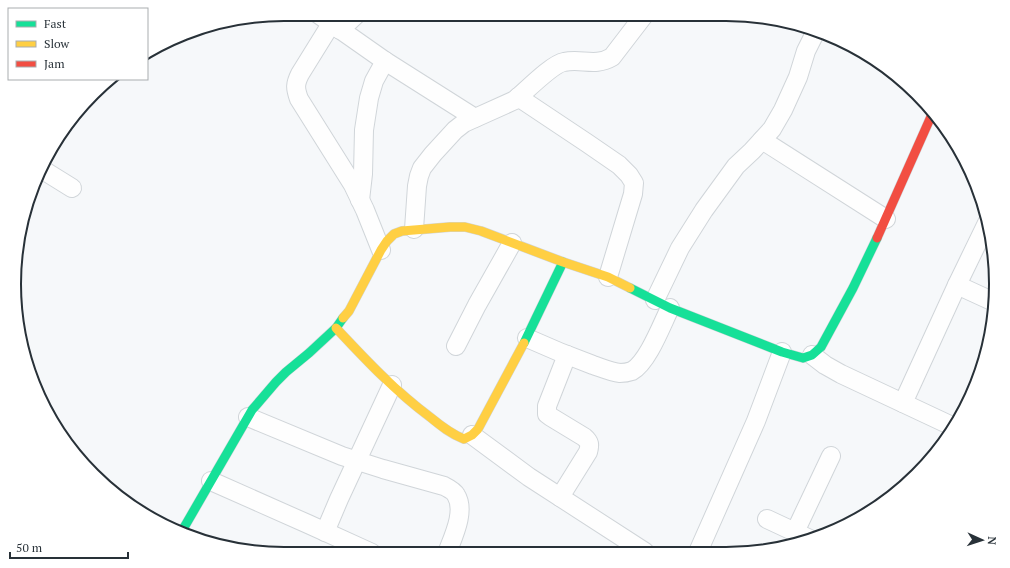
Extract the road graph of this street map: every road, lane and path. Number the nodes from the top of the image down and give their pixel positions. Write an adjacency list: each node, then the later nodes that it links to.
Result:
1 (640, 21): 5 (street)
2 (330, 23): 4 (street); 11 (street)
3 (814, 36): 8 (street)
4 (385, 61): 6 (street); 11 (street)
5 (518, 97): 6 (street); 18 (street)
6 (475, 118): 13 (street)
7 (930, 118): 12 (street)
8 (762, 140): 12 (street); 21 (street)
9 (46, 172): 10 (street)
10 (72, 188)
11 (360, 200): 16 (street)
12 (886, 219): 27 (street)
13 (414, 229): 15 (street); 16 (street)
14 (983, 230): 19 (street)
15 (512, 243): 17 (street); 24 (street)
16 (381, 250): 22 (street)
17 (563, 262): 18 (street); 23 (street)
18 (608, 277): 21 (street)
19 (957, 285): 20 (street); 29 (street)
20 (988, 299)
21 (662, 304): 25 (street); 26 (street)
22 (336, 328): 28 (street); 30 (street)
23 (527, 338): 26 (street); 32 (street)
24 (456, 346)
25 (782, 352): 27 (street); 45 (street)
26 (567, 356): 36 (street)
27 (812, 356): 29 (street)
28 (392, 385): 32 (street); 34 (street)
29 (903, 403): 31 (street)
30 (248, 417): 34 (street); 35 (street)
31 (949, 424)
32 (472, 435): 36 (street)
33 (831, 456): 40 (street)
34 (357, 461): 39 (street); 43 (street)
35 (211, 481): 38 (street); 39 (street)
36 (560, 497): 44 (street)
37 (767, 519): 40 (street)
38 (184, 527)
39 (325, 532): 42 (street)
40 (795, 532): 41 (street)
41 (802, 536)
42 (359, 547)
43 (449, 547)
44 (637, 547)
45 (700, 547)

